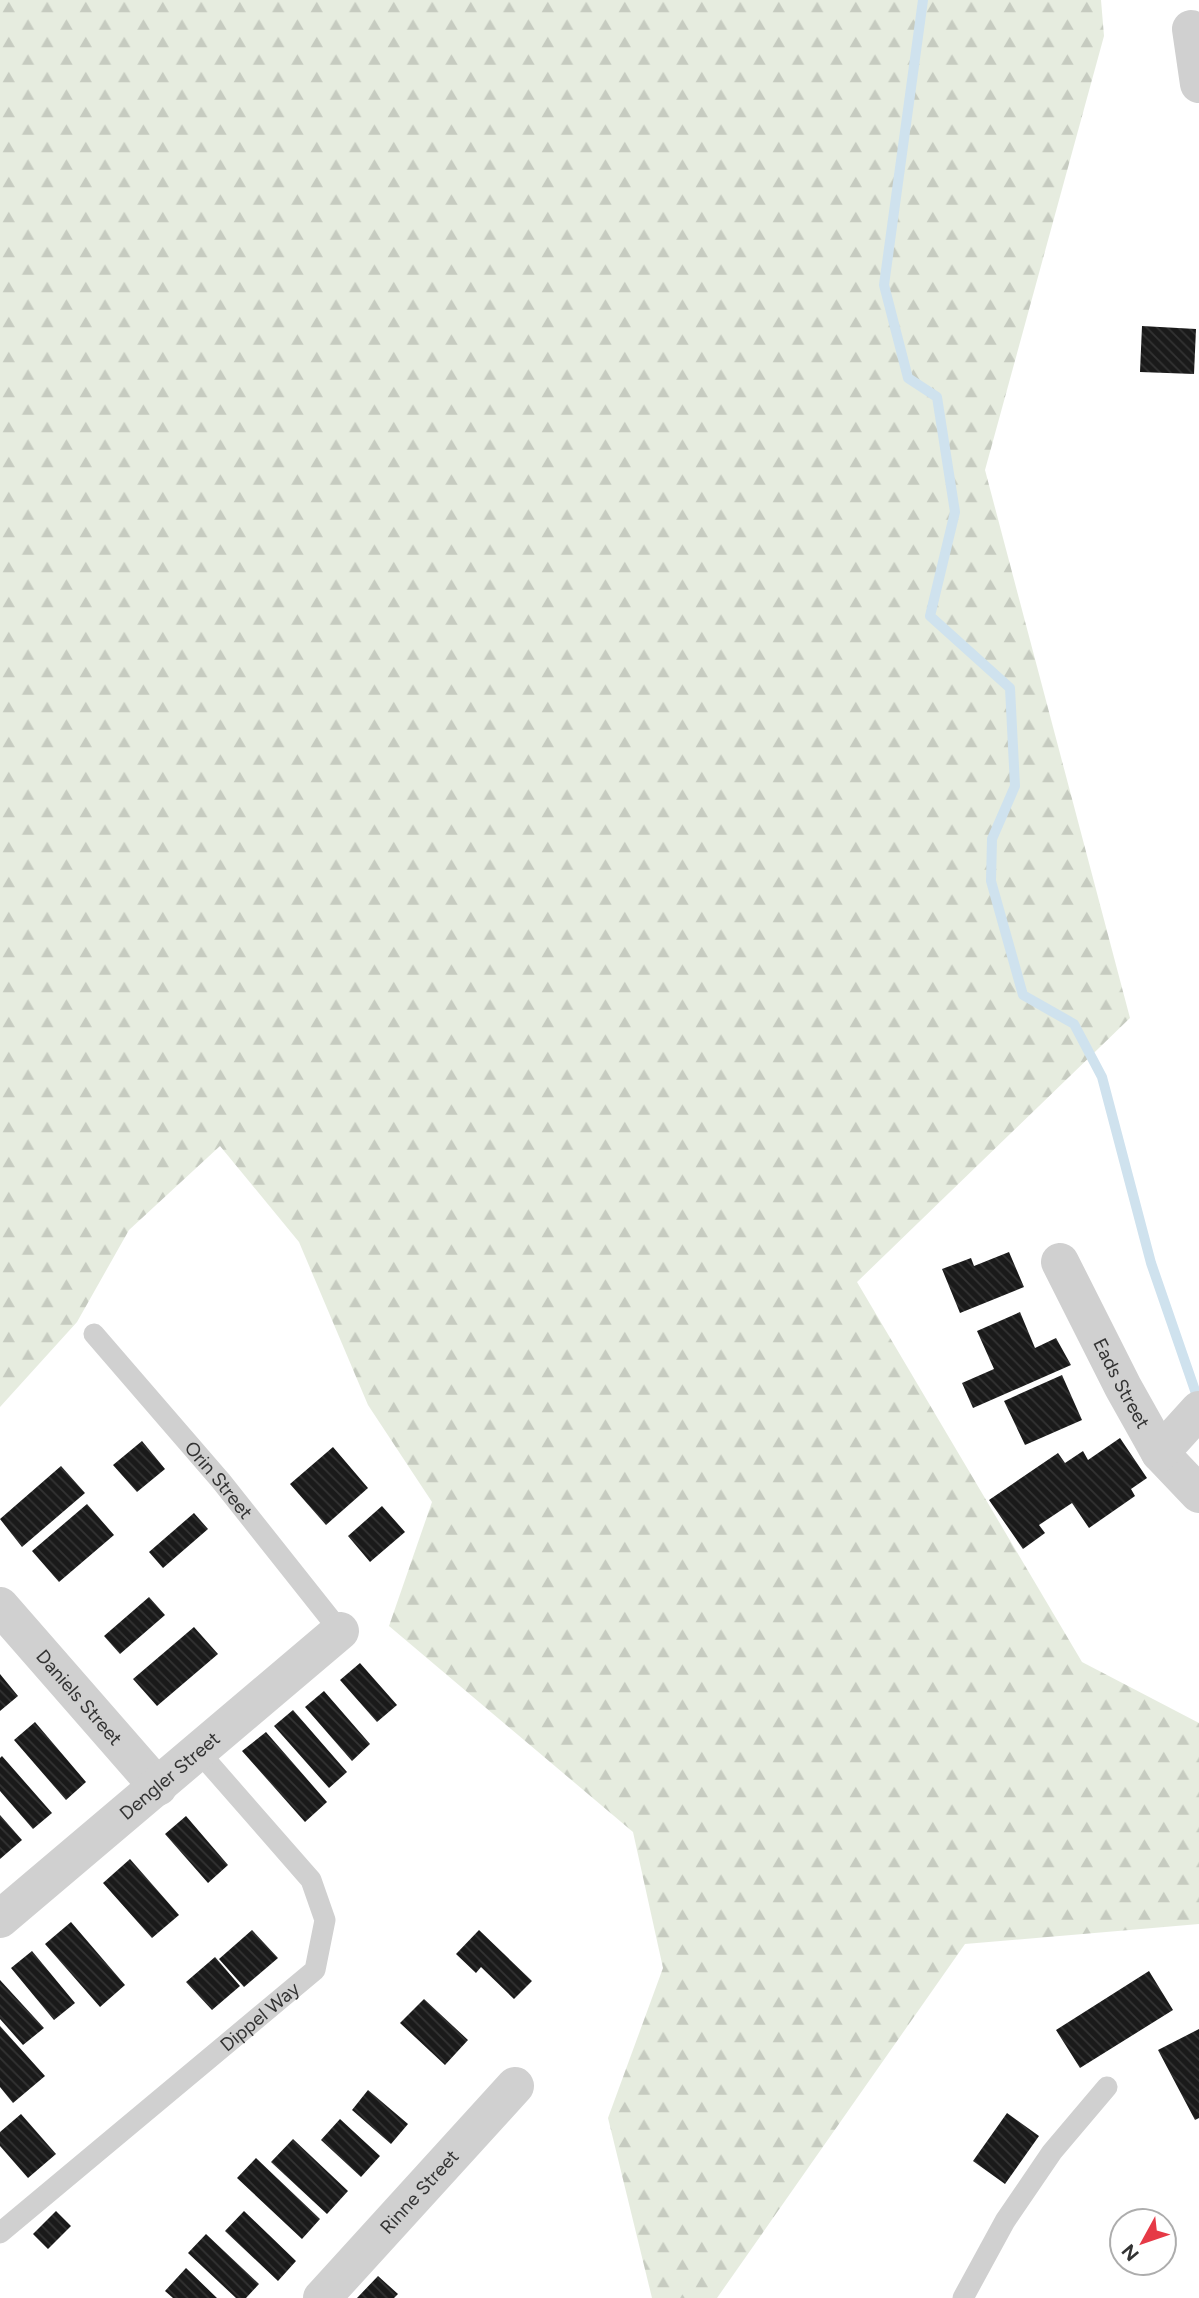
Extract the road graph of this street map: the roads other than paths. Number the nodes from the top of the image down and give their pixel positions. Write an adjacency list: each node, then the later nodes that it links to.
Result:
1 (1191, 29): 2 (street)
2 (1199, 84)
3 (1060, 1262): 5 (street, Eads Street)
4 (94, 1334): 8 (lane, Orin Street)
5 (1180, 1431): 6 (street, Eads Street)
6 (1199, 1494)
7 (0, 1606): 10 (street, Daniels Street)
8 (341, 1631): 9 (street, Dengler Street)
9 (199, 1752): 10 (street, Dengler Street); 14 (lane, Dippel Way)
10 (158, 1787): 11 (street, Dengler Street)
11 (0, 1919)
12 (515, 2086): 15 (street, Rinne Street)
13 (1107, 2087): 16 (lane)
14 (0, 2232)
15 (322, 2298)
16 (963, 2298)

